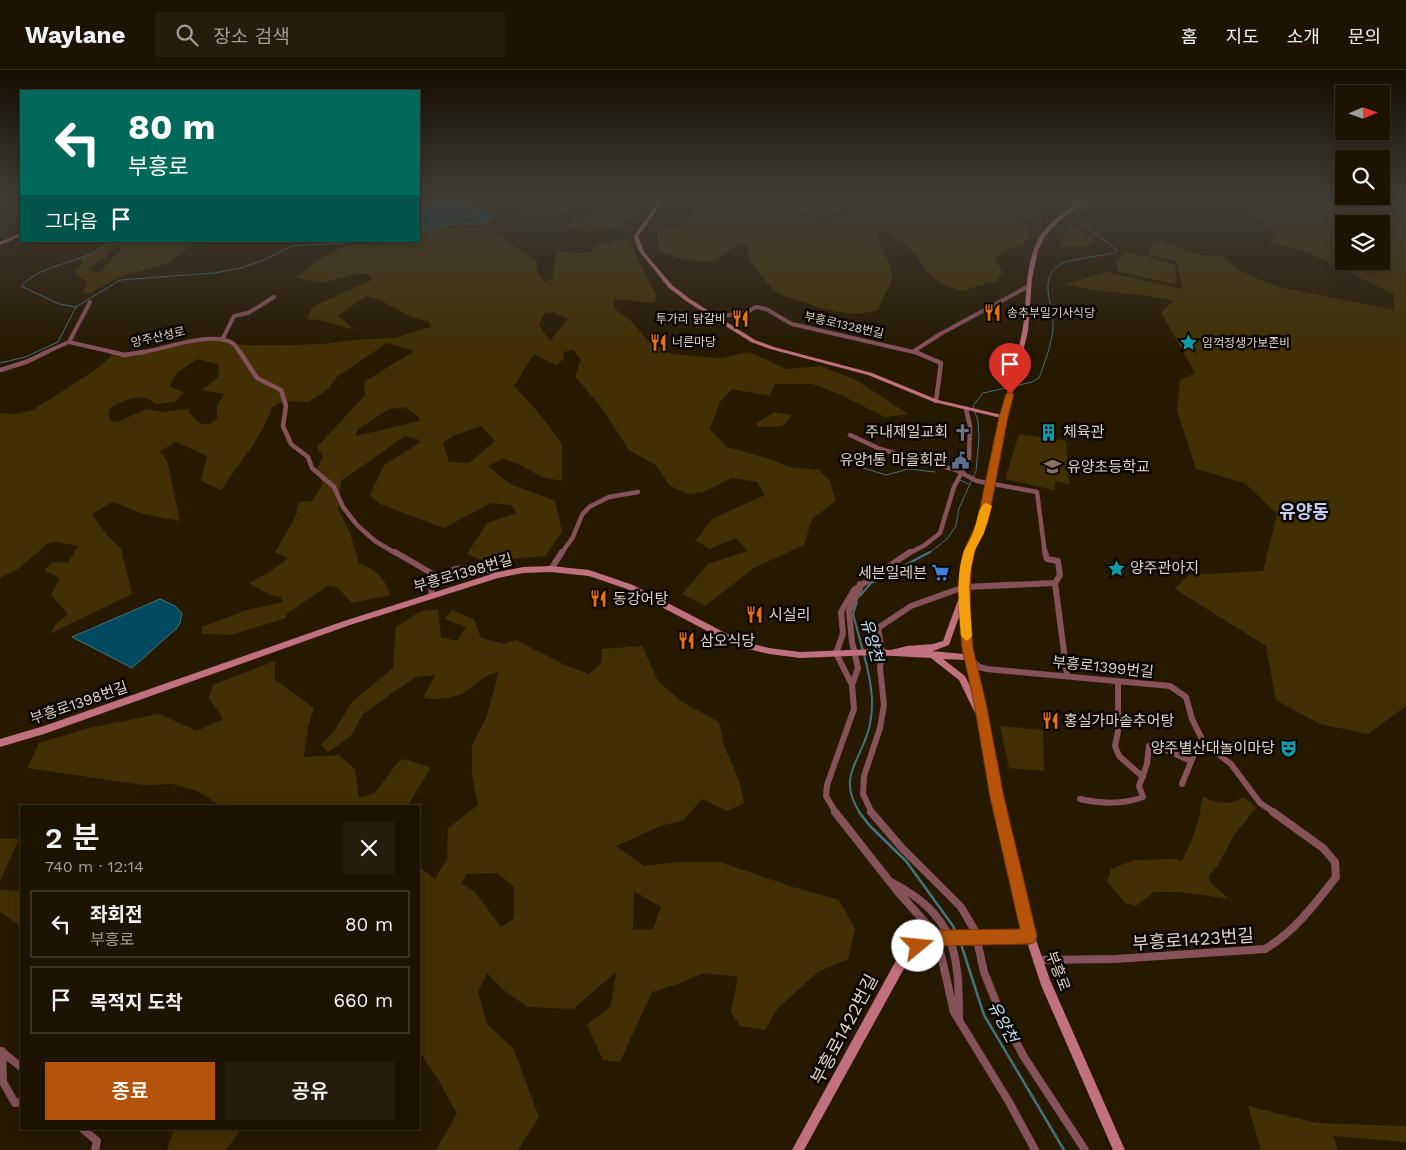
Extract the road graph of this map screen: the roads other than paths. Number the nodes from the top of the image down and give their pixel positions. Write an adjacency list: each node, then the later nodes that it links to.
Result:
1 (641, 249): 6 (street)
2 (1037, 249): 3 (street, 부흥로)
3 (1029, 286): 9 (street); 13 (street, 부흥로)
4 (274, 297): 7 (street)
5 (90, 302): 8 (street)
6 (715, 317): 9 (street, 부흥로1328번길); 11 (street)
7 (222, 340): 8 (street, 양주산성로); 20 (street, 부흥로1398번길)
8 (69, 342): 10 (street)
9 (914, 352): 11 (street, 부흥로1328번길)
10 (0, 370)
11 (936, 401): 12 (street)
12 (968, 410): 13 (street); 15 (street)
13 (1004, 417): 16 (street, 부흥로)
14 (850, 435): 15 (street)
15 (964, 473): 16 (street); 22 (street)
16 (992, 483): 21 (street); 23 (street, 부흥로)
17 (638, 492): 18 (street)
18 (551, 569): 19 (street, 부흥로1398번길); 26 (street, 부흥로1398번길)
19 (498, 575): 20 (street); 24 (street, 부흥로1398번길)
20 (438, 577): 24 (street)
21 (1055, 583): 23 (street); 30 (street)
22 (860, 584): 26 (street); 32 (street)
23 (964, 591): 25 (street); 27 (street); 29 (street, 부흥로)
24 (431, 596): 34 (street, 부흥로1398번길)
25 (878, 652): 26 (street, 부흥로1398번길); 27 (street, 부흥로1398번길); 43 (street)
26 (839, 653): 32 (street)
27 (892, 653): 28 (street, 부흥로1398번길)
28 (931, 654): 29 (street, 부흥로1398번길); 33 (street)
29 (969, 657): 30 (street, 부흥로1399번길); 33 (street, 부흥로)
30 (1067, 675): 31 (street, 부흥로1399번길)
31 (1118, 680): 35 (street, 부흥로1399번길); 37 (street)
32 (852, 685): 41 (street)
33 (983, 720): 42 (street, 부흥로)
34 (0, 743)
35 (1204, 743): 36 (street); 40 (street, 부흥로1399번길)
36 (1191, 761): 37 (street); 38 (street)
37 (1143, 777): 39 (street)
38 (1182, 784)
39 (1080, 799)
40 (1335, 862): 45 (street, 부흥로1423번길)
41 (889, 881): 44 (street); 46 (street)
42 (1030, 936): 43 (street, 부흥로1422번길); 45 (street, 부흥로)
43 (974, 938): 44 (street, 부흥로1422번길); 54 (street)
44 (935, 939): 46 (street); 52 (street, 부흥로1422번길)
45 (1037, 960): 55 (street, 부흥로)
46 (958, 1020): 53 (street)
47 (1, 1050): 48 (street); 49 (street)
48 (20, 1066)
49 (20, 1102)
50 (84, 1130): 51 (street)
51 (95, 1150)
52 (798, 1150)
53 (1035, 1150)
54 (1085, 1150)
55 (1119, 1150)

